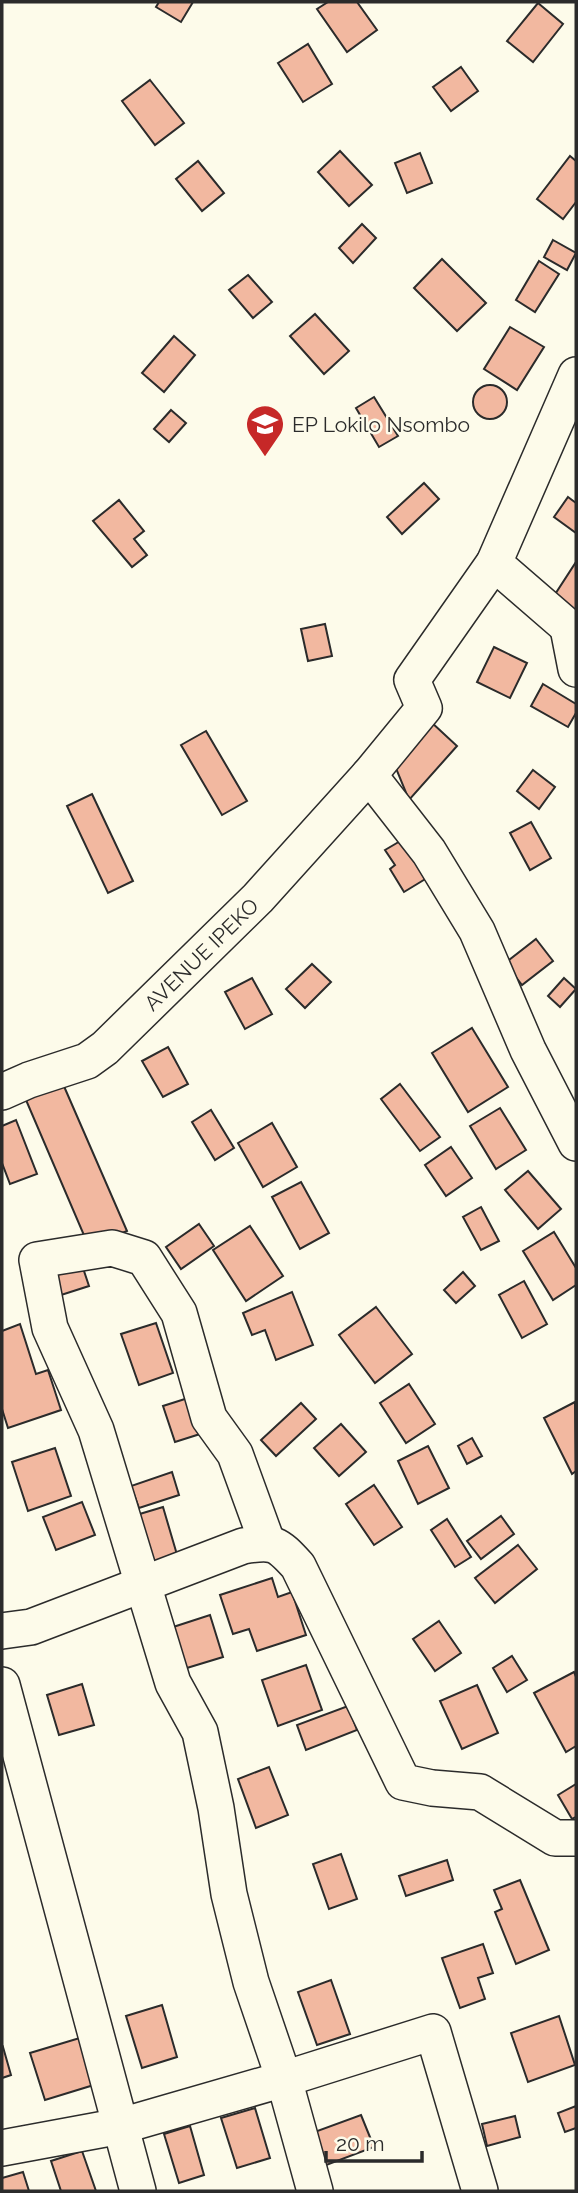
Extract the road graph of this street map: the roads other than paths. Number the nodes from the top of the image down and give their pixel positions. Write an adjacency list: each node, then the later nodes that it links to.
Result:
1 (576, 375): 2 (street, AVENUE IPEKO)
2 (494, 564): 3 (street); 5 (street, AVENUE IPEKO)
3 (572, 631): 4 (street)
4 (576, 669)
5 (369, 775): 6 (street, AVENUE IPEKO); 7 (street)
6 (2, 1092)
7 (576, 1143)
8 (267, 1542): 9 (street); 9 (street); 12 (street)
9 (143, 1584): 10 (street); 13 (street)
10 (2, 1631)
11 (2, 1685): 14 (street)
12 (576, 1838)
13 (284, 2079): 14 (street); 17 (street); 18 (street)
14 (121, 2126): 15 (street); 16 (street)
15 (2, 2148)
16 (138, 2191)
17 (315, 2191)
18 (480, 2191)

